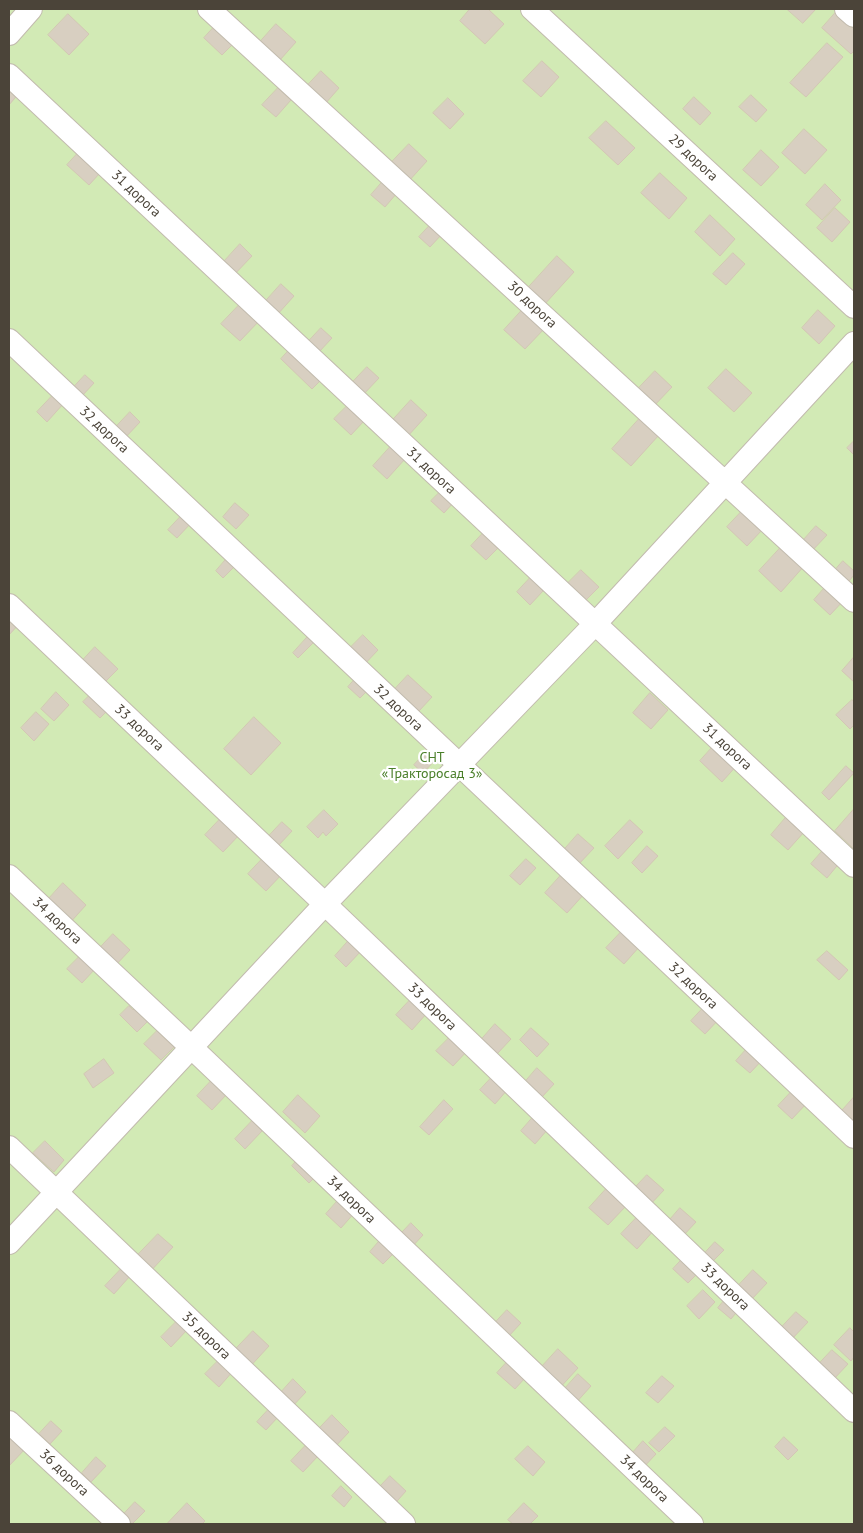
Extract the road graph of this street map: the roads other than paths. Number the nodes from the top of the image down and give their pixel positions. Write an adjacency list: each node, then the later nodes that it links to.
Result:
1 (31, 9): 6 (street)
2 (209, 9): 11 (street, 30 дорога)
3 (532, 9): 8 (street, 29 дорога)
4 (846, 9): 5 (street)
5 (854, 16)
6 (9, 34)
7 (9, 75): 14 (street, 31 дорога)
8 (854, 307)
9 (9, 340): 15 (street, 32 дорога)
10 (854, 343): 11 (street)
11 (726, 482): 12 (street, 30 дорога); 14 (street)
12 (854, 602)
13 (9, 605): 18 (street, 33 дорога)
14 (595, 624): 15 (street); 16 (street, 31 дорога)
15 (459, 766): 18 (street); 20 (street, 32 дорога)
16 (854, 866)
17 (9, 876): 19 (street, 34 дорога)
18 (325, 904): 19 (street); 24 (street, 33 дорога)
19 (191, 1047): 22 (street); 28 (street, 34 дорога)
20 (854, 1137)
21 (9, 1148): 22 (street, 35 дорога)
22 (56, 1192): 23 (street); 27 (street, 35 дорога)
23 (9, 1243)
24 (854, 1410)
25 (9, 1422): 26 (street, 36 дорога)
26 (119, 1524)
27 (404, 1524)
28 (692, 1524)

